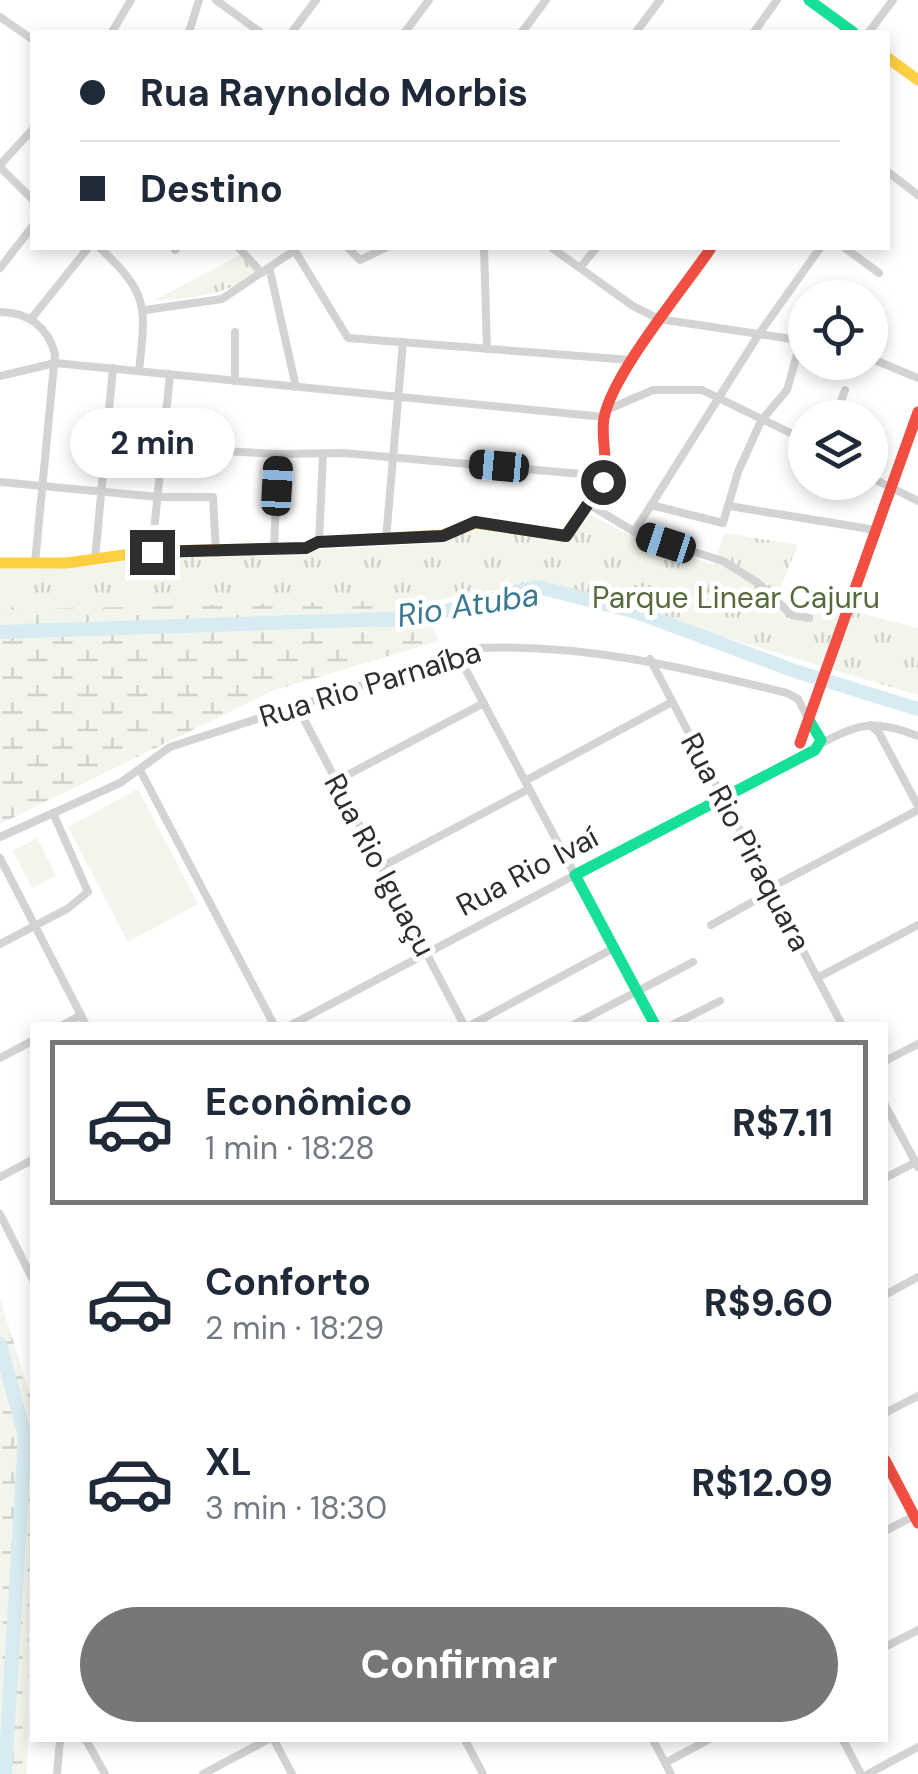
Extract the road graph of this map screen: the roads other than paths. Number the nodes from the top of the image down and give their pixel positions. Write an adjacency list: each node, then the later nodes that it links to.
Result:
1 (131, 0): 12 (street)
2 (199, 0): 13 (street)
3 (216, 0): 14 (street)
4 (316, 0): 15 (street)
5 (429, 0): 16 (street)
6 (546, 0): 17 (street)
7 (660, 0): 18 (street)
8 (778, 0): 19 (street)
9 (810, 0): 20 (street)
10 (893, 0): 21 (street)
11 (0, 16): 22 (street)
12 (113, 30)
13 (190, 30)
14 (257, 30)
15 (294, 30)
16 (406, 30)
17 (524, 30)
18 (638, 30)
19 (756, 30)
20 (851, 30)
21 (870, 30)
22 (30, 38)
23 (890, 59): 24 (street)
24 (918, 80)
25 (30, 132): 26 (street)
26 (0, 166): 29 (street)
27 (890, 173): 28 (street)
28 (918, 194)
29 (30, 197)
30 (30, 230): 44 (street)
31 (86, 250): 50 (street)
32 (102, 250): 48 (street)
33 (241, 250): 46 (street)
34 (296, 250): 46 (street)
35 (298, 250): 55 (street)
36 (350, 250): 37 (street)
37 (380, 250)
38 (484, 250): 56 (street)
39 (555, 250): 45 (street)
40 (594, 250): 45 (street)
41 (710, 250): 51 (street)
42 (819, 250): 53 (street)
43 (848, 250): 47 (street)
44 (0, 268)
45 (580, 268): 51 (street)
46 (266, 272): 48 (street); 67 (street)
47 (879, 273)
48 (146, 310): 61 (street)
49 (0, 312): 50 (street)
50 (31, 319): 58 (street)
51 (659, 319): 53 (street); 57 (street)
52 (236, 332): 65 (street)
53 (759, 334): 54 (street); 70 (street)
54 (788, 338)
55 (403, 342): 56 (street); 69 (street)
56 (487, 349): 57 (street)
57 (631, 360): 73 (street)
58 (55, 363): 60 (street); 63 (street); 83 (street)
59 (888, 366): 64 (street)
60 (113, 368): 61 (street); 85 (street)
61 (140, 371): 62 (street)
62 (170, 374): 65 (street); 77 (street)
63 (0, 376)
64 (918, 378)
65 (235, 380): 67 (street)
66 (789, 380): 74 (street)
67 (296, 386): 69 (street)
68 (846, 390): 71 (street)
69 (398, 397): 73 (street); 80 (street)
70 (718, 398): 73 (street); 74 (street); 88 (street)
71 (842, 400)
72 (918, 412): 76 (street)
73 (604, 414): 81 (street)
74 (761, 421): 75 (street); 90 (street)
75 (788, 433)
76 (913, 443): 84 (street)
77 (162, 448): 78 (street); 86 (street)
78 (278, 454): 79 (street); 95 (street)
79 (323, 455): 80 (street); 94 (street)
80 (393, 456): 81 (street); 93 (street)
81 (605, 476): 89 (street)
82 (0, 482): 83 (street)
83 (43, 486): 85 (street); 100 (street)
84 (890, 490): 87 (street); 91 (street)
85 (101, 492): 86 (street); 98 (street)
86 (158, 497): 96 (street); 97 (street)
87 (918, 501)
88 (651, 504): 90 (street); 92 (street)
89 (590, 506): 92 (street); 93 (street)
90 (728, 506): 91 (street)
91 (876, 530): 107 (street)
92 (634, 532): 101 (street)
93 (386, 539): 94 (street)
94 (318, 542): 95 (street)
95 (274, 550): 97 (street)
96 (152, 552): 97 (street); 98 (street)
97 (216, 552)
98 (95, 559): 100 (street)
99 (0, 562): 100 (street)
100 (35, 562)
101 (809, 618)
102 (458, 655): 103 (street, Rua Rio Parnaíba); 105 (street); 106 (street, Rua Rio Parnaíba)
103 (650, 659): 104 (street, Rua Rio Piraquara); 107 (street, Rua Rio Parnaíba)
104 (672, 702): 113 (street); 114 (street, Rua Rio Piraquara)
105 (484, 703): 112 (street); 113 (street)
106 (296, 704): 111 (street, Rua Rio Parnaíba); 112 (street, Rua Rio Iguaçu)
107 (809, 720): 110 (street)
108 (866, 724): 109 (street); 110 (street, Rua Rio Ivaí); 115 (street)
109 (918, 736)
110 (810, 742): 114 (street, Rua Rio Ivaí)
111 (140, 770): 116 (street, Rua Rio Parnaíba); 135 (street)
112 (336, 782): 119 (street, Rua Rio Iguaçu)
113 (527, 785): 119 (street); 120 (street)
114 (721, 795): 120 (street, Rua Rio Ivaí); 121 (street, Rua Rio Piraquara)
115 (918, 808): 121 (street)
116 (53, 813): 117 (street, Rua Rio Parnaíba); 124 (street)
117 (0, 837)
118 (0, 858): 124 (street)
119 (380, 866): 127 (street, Rua Rio Iguaçu)
120 (574, 875): 126 (street); 127 (street, Rua Rio Ivaí)
121 (771, 889): 122 (street); 129 (street, Rua Rio Piraquara)
122 (711, 925)
123 (918, 925): 129 (street)
124 (34, 927): 125 (street); 132 (street)
125 (0, 944)
126 (614, 948): 130 (street); 138 (street)
127 (426, 953): 136 (street, Rua Rio Ivaí); 137 (street, Rua Rio Iguaçu)
128 (693, 962): 130 (street)
129 (818, 978): 142 (street, Rua Rio Piraquara)
130 (638, 992): 139 (street); 140 (street)
131 (720, 1001): 141 (street)
132 (81, 1016): 133 (street); 134 (street)
133 (69, 1022)
134 (84, 1022)
135 (272, 1022)
136 (297, 1022)
137 (466, 1022)
138 (474, 1022)
139 (579, 1022)
140 (653, 1022)
141 (678, 1022)
142 (840, 1022)
143 (30, 1042): 145 (street)
144 (918, 1044): 146 (street)
145 (0, 1058)
146 (888, 1059)
147 (888, 1110): 149 (street)
148 (30, 1161): 150 (street)
149 (917, 1163): 151 (street)
150 (0, 1177)
151 (888, 1177)
152 (0, 1214): 153 (street)
153 (30, 1274)
154 (918, 1277): 155 (street)
155 (888, 1293)
156 (918, 1396): 157 (street)
157 (888, 1411)
158 (888, 1465): 159 (street)
159 (917, 1518): 160 (street)
160 (888, 1530)
161 (918, 1630): 162 (street)
162 (888, 1645)
163 (60, 1742): 173 (street)
164 (87, 1742): 174 (street)
165 (267, 1742): 175 (street)
166 (272, 1742): 176 (street)
167 (466, 1742): 177 (street)
168 (654, 1742): 172 (street)
169 (704, 1742): 172 (street)
170 (844, 1742): 179 (street)
171 (918, 1747): 179 (street)
172 (665, 1763): 178 (street)
173 (57, 1774)
174 (104, 1774)
175 (203, 1774)
176 (292, 1774)
177 (483, 1774)
178 (671, 1774)
179 (864, 1774)

